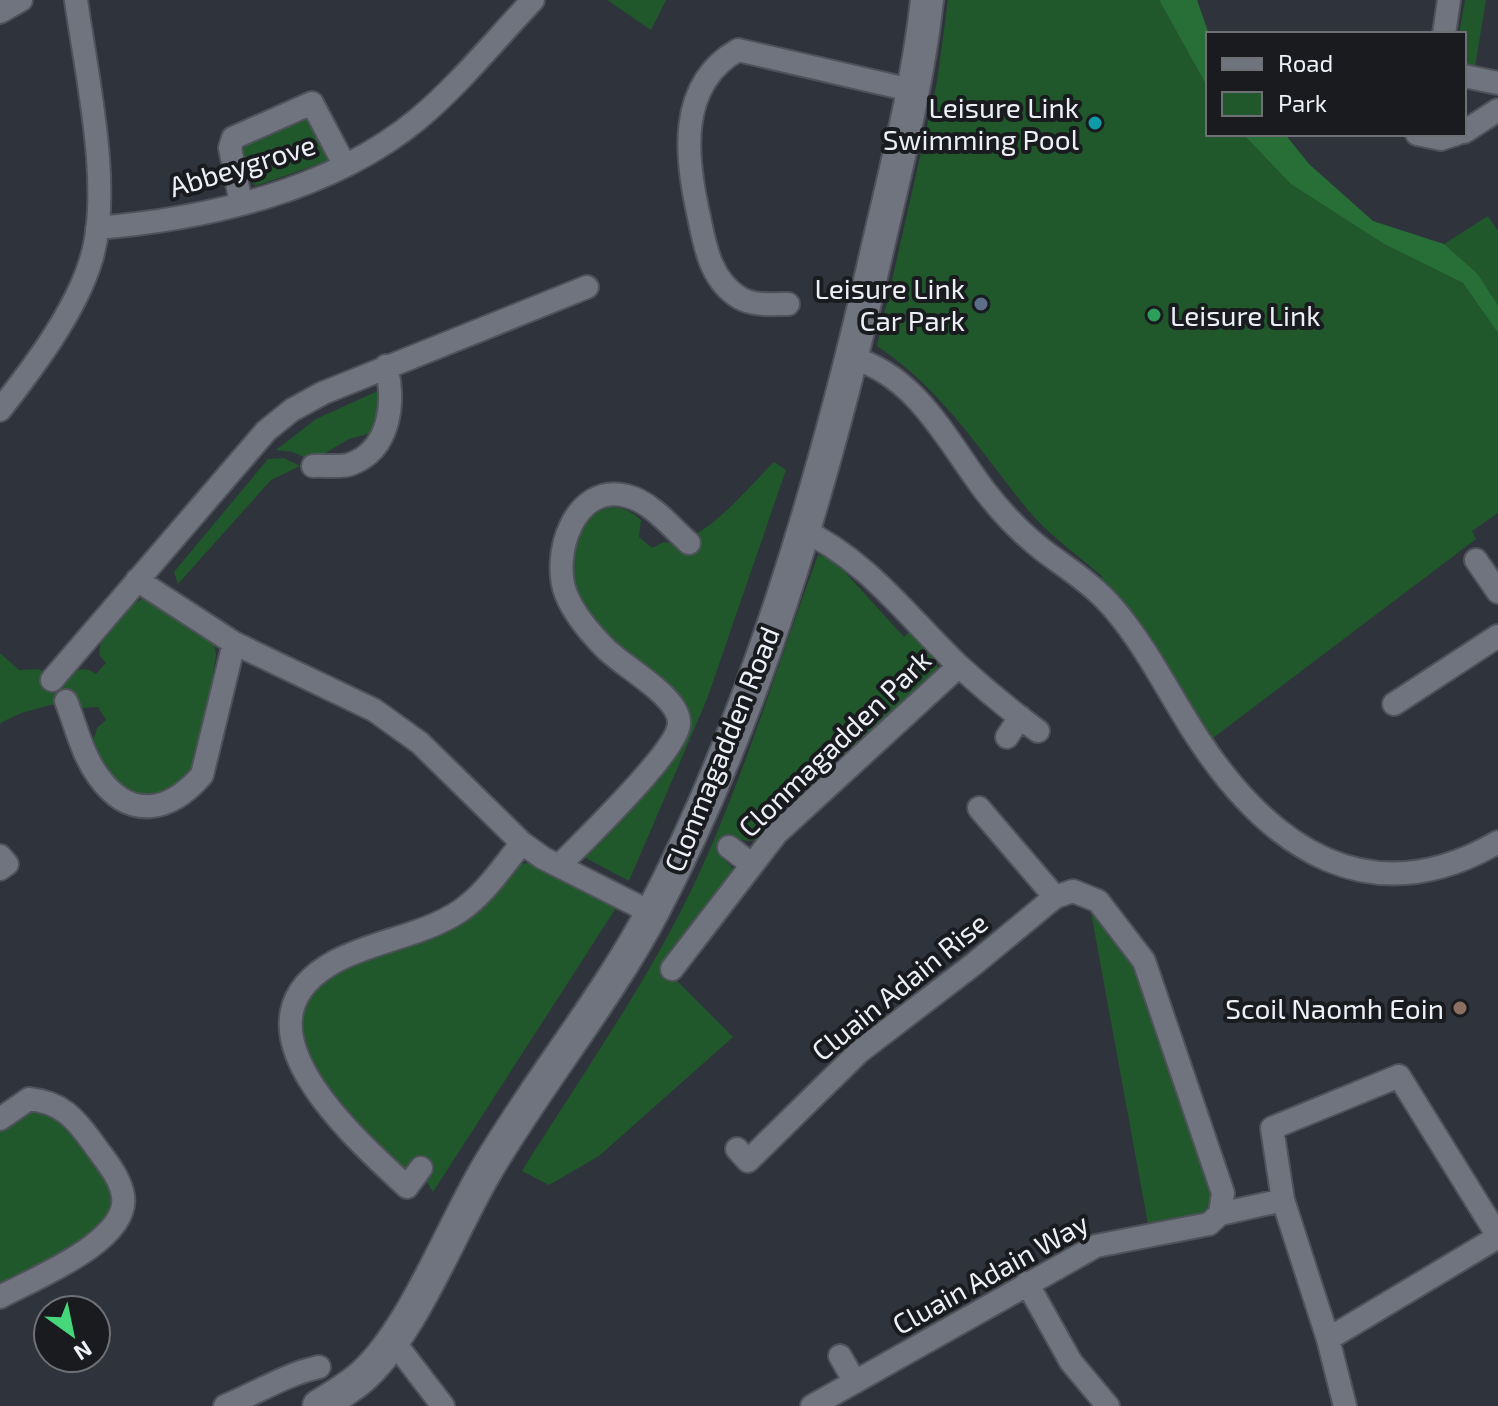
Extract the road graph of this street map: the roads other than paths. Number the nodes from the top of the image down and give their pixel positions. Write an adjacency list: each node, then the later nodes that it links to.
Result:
1 (21, 0): 6 (street)
2 (76, 0): 17 (street)
3 (533, 0): 15 (street, Abbeygrove)
4 (927, 0): 10 (street, Clonmagadden Road)
5 (1449, 0): 7 (street)
6 (0, 12)
7 (1444, 32)
8 (1466, 76): 9 (street)
9 (1498, 83)
10 (915, 91): 19 (street); 20 (street, Clonmagadden Road)
11 (1498, 110): 12 (street)
12 (1466, 131)
13 (1427, 136): 14 (street)
14 (1450, 136)
15 (344, 164): 16 (street, Abbeygrove); 16 (street)
16 (241, 203): 17 (street, Abbeygrove)
17 (97, 228): 22 (street)
18 (587, 287): 21 (street)
19 (788, 304)
20 (852, 358): 24 (street, Clonmagadden Road); 39 (street)
21 (386, 366): 23 (street); 27 (street)
22 (0, 410)
23 (313, 466)
24 (801, 529): 31 (street, Clonmagadden Park); 47 (street, Clonmagadden Road)
25 (689, 543): 44 (street)
26 (1476, 560): 28 (street)
27 (137, 580): 30 (street); 32 (street)
28 (1498, 592)
29 (1498, 636): 34 (street)
30 (234, 643): 33 (street); 40 (street)
31 (959, 666): 35 (street, Clonmagadden Park); 43 (street, Clonmagadden Park)
32 (52, 680)
33 (66, 701)
34 (1394, 704)
35 (1020, 717): 36 (street, Clonmagadden Park); 37 (street)
36 (1038, 731)
37 (1007, 737)
38 (979, 808): 46 (street)
39 (1498, 842)
40 (522, 843): 44 (street); 51 (street)
41 (729, 847): 43 (street, Clonmagadden Park)
42 (0, 856): 45 (street)
43 (751, 864): 48 (street, Clonmagadden Park)
44 (559, 866): 47 (street)
45 (0, 869)
46 (1064, 894): 50 (street, Cluain Adain Rise); 53 (street)
47 (652, 913): 58 (street, Clonmagadden Road)
48 (672, 969)
49 (0, 1119): 56 (street)
50 (737, 1149)
51 (421, 1168)
52 (1283, 1200): 53 (street, Cluain Adain Way); 54 (street); 57 (street)
53 (1220, 1214): 55 (street, Cluain Adain Way)
54 (1498, 1236): 57 (street)
55 (1027, 1283): 61 (street, Cluain Adain Way); 66 (street)
56 (0, 1297)
57 (1328, 1339): 67 (street)
58 (394, 1342): 63 (street, Clonmagadden Road); 64 (street)
59 (840, 1356): 61 (street)
60 (319, 1367): 62 (street)
61 (855, 1382): 65 (street, Cluain Adain Way)
62 (225, 1406)
63 (319, 1406)
64 (443, 1406)
65 (812, 1406)
66 (1108, 1406)
67 (1345, 1406)

